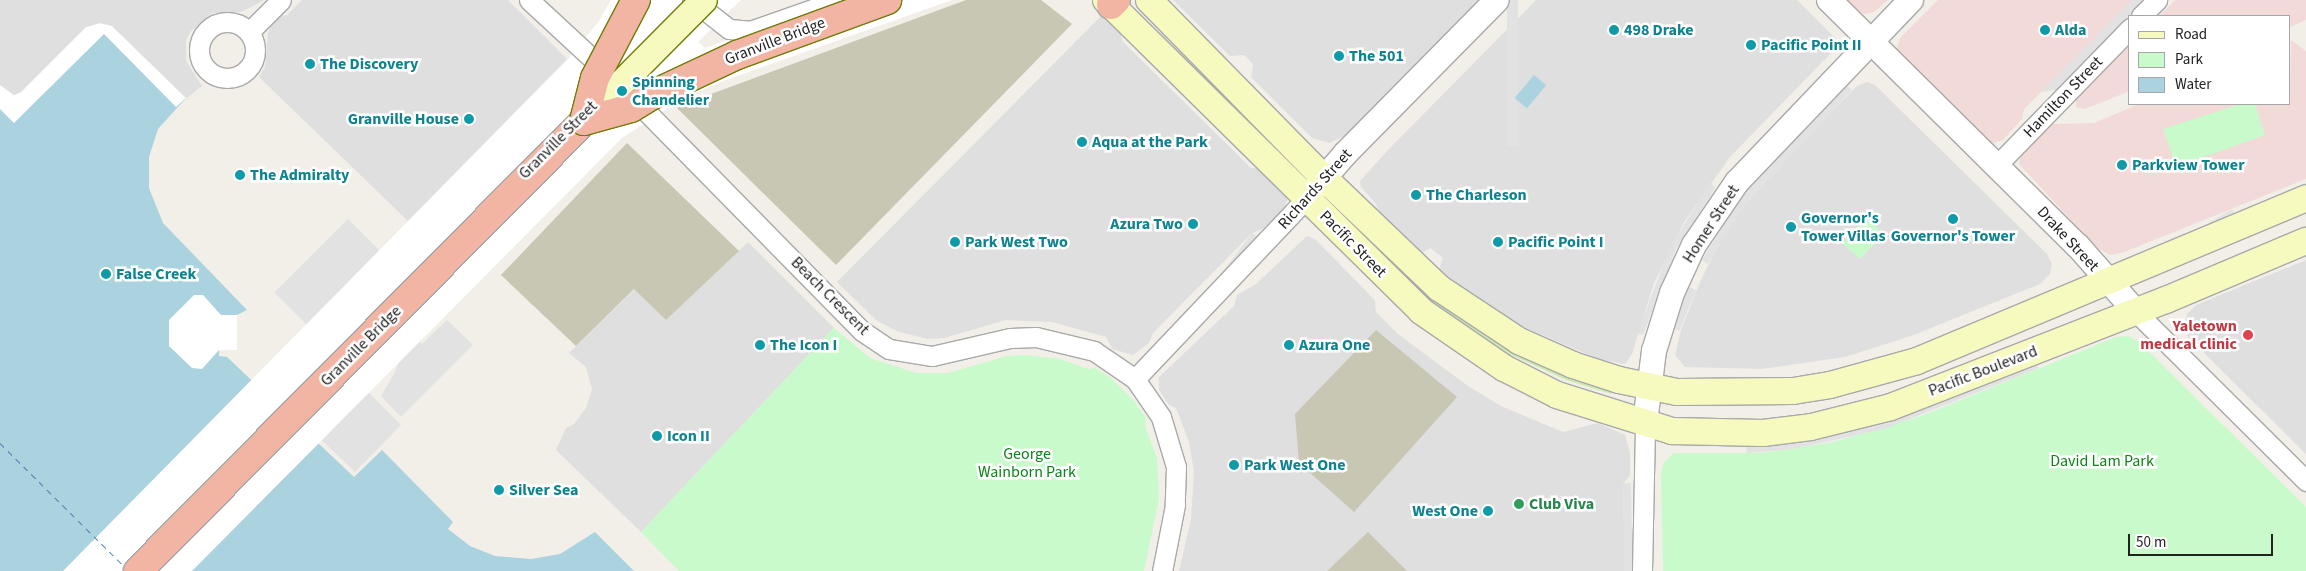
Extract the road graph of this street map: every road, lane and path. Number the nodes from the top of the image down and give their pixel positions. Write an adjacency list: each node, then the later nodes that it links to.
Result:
1 (281, 0): 15 (street)
2 (529, 0): 17 (street, Beach Crescent)
3 (636, 0): 18 (highway, bridge)
4 (838, 0): 11 (street)
5 (886, 0): 18 (highway, Granville Bridge, bridge)
6 (1149, 0): 20 (main road, Pacific Street)
7 (1496, 0): 20 (street, Richards Street)
8 (1829, 0): 16 (street, Drake Street)
9 (1910, 0): 16 (street, Homer Street)
10 (2157, 0): 13 (street)
11 (697, 1): 17 (street, Granville Street); 18 (main road, Granville Bridge, bridge)
12 (1111, 2): 22 (main road, Pacific Street)
13 (2143, 15)
14 (2128, 30): 19 (street, Hamilton Street)
15 (249, 32)
16 (1871, 41): 19 (street, Drake Street); 28 (street, Homer Street)
17 (616, 81): 24 (street, Granville Street); 27 (street, Beach Crescent)
18 (584, 121): 31 (highway, Granville Bridge)
19 (1997, 165): 25 (street, Drake Street)
20 (1324, 178): 22 (street, Richards Street); 28 (main road, Pacific Street)
21 (2306, 198): 25 (main road, Pacific Boulevard)
22 (1306, 199): 27 (street, Richards Street); 29 (main road, Pacific Street)
23 (2306, 242): 26 (main road, Pacific Boulevard)
24 (440, 258)
25 (2106, 281): 26 (street, Drake Street); 28 (main road, Pacific Boulevard)
26 (2136, 312): 29 (main road, Pacific Boulevard); 30 (street, Drake Street)
27 (1136, 380): 32 (street, Beach Crescent)
28 (1648, 386): 29 (street, Homer Street)
29 (1645, 423): 33 (street, Homer Street)
30 (2306, 481)
31 (138, 571)
32 (1162, 571)
33 (1642, 571)

